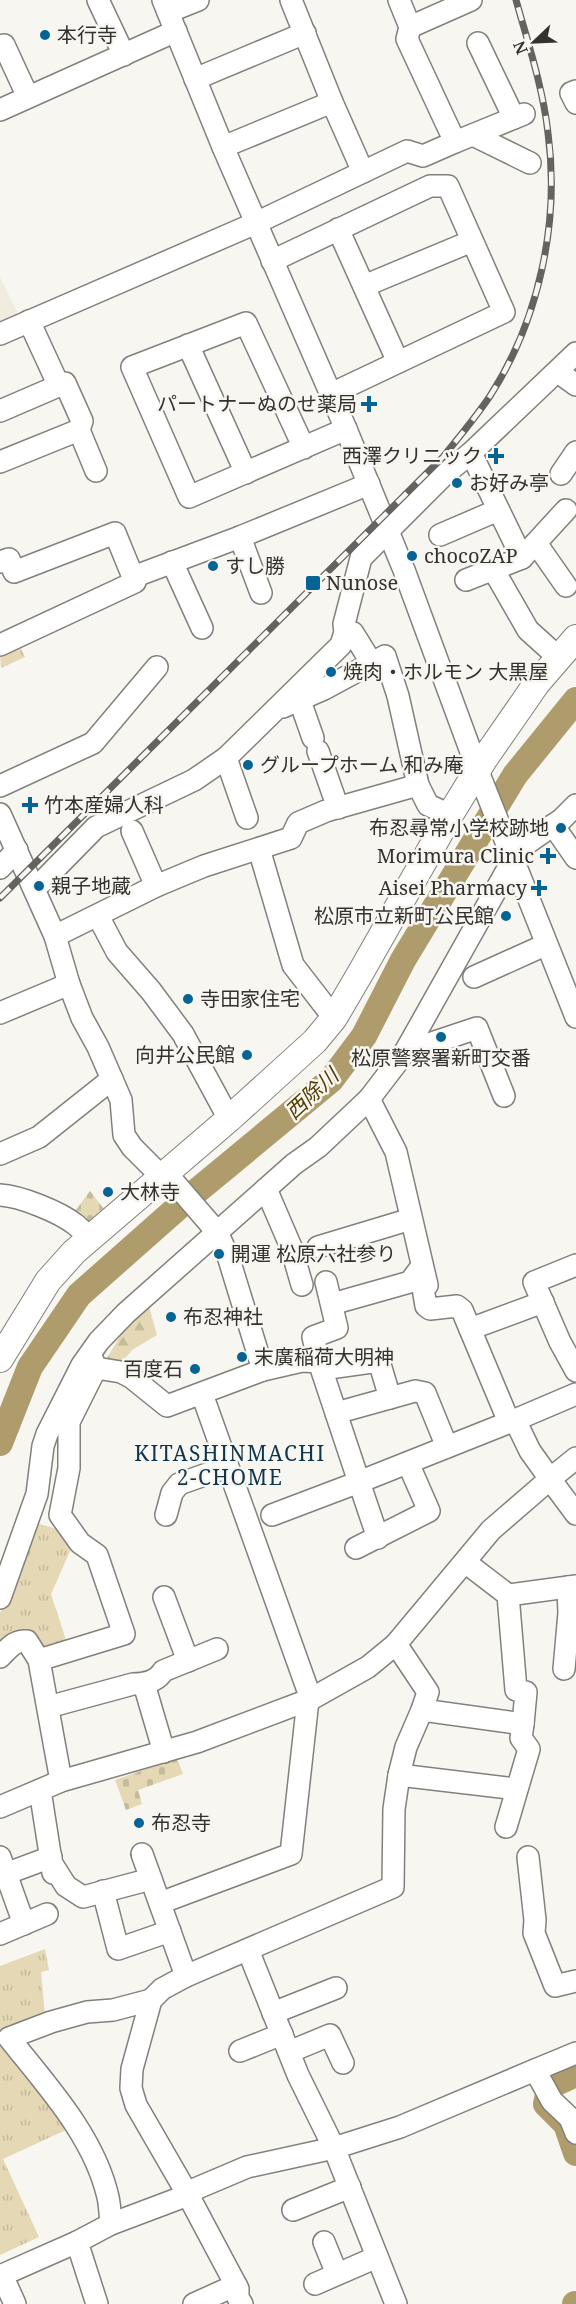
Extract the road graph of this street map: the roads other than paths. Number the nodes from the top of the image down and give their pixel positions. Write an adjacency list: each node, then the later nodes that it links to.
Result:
1 (99, 0): 11 (street)
2 (198, 0): 6 (street)
3 (291, 0): 8 (street)
4 (399, 0): 7 (street)
5 (471, 0): 7 (street)
6 (169, 14): 11 (street); 12 (street)
7 (410, 27): 18 (street)
8 (305, 33): 12 (street); 15 (street)
9 (478, 43): 18 (street)
10 (0, 46): 14 (street)
11 (124, 55): 14 (street)
12 (195, 79): 19 (street)
13 (576, 91): 16 (street)
14 (28, 98): 17 (street)
15 (332, 102): 19 (street); 22 (street)
16 (576, 103)
17 (0, 110)
18 (464, 138): 20 (street); 21 (street)
19 (223, 147): 24 (street)
20 (423, 156): 22 (street); 23 (street)
21 (530, 163)
22 (363, 172): 24 (street)
23 (448, 186): 25 (street); 26 (street)
24 (256, 223): 27 (street); 29 (street)
25 (338, 229): 27 (street); 28 (street)
26 (472, 241): 28 (street); 33 (street)
27 (272, 261): 37 (street)
28 (364, 286): 33 (street)
29 (29, 321): 30 (street); 36 (street)
30 (0, 334)
31 (188, 345): 41 (street); 46 (street); 46 (street)
32 (576, 353): 34 (street)
33 (398, 362): 37 (street)
34 (558, 372): 35 (street); 43 (street)
35 (576, 385)
36 (59, 386): 38 (street); 40 (street)
37 (331, 394): 39 (street)
38 (0, 411)
39 (346, 429): 41 (street); 48 (street)
40 (79, 430): 44 (street); 45 (street)
41 (304, 448): 46 (street)
42 (576, 452): 47 (street)
43 (471, 453): 49 (street); 51 (street)
44 (0, 462)
45 (96, 471)
46 (246, 473)
47 (561, 474)
48 (369, 484): 51 (street); 53 (street)
49 (498, 510): 52 (street); 54 (street)
50 (566, 510): 54 (street)
51 (387, 530): 63 (street); 72 (street)
52 (440, 535)
53 (240, 537): 56 (street); 61 (street)
54 (529, 550): 57 (street); 60 (street)
55 (0, 562): 58 (street)
56 (172, 562): 58 (street); 62 (street)
57 (493, 569): 59 (street); 66 (street)
58 (133, 577): 65 (street)
59 (466, 580)
60 (566, 586)
61 (261, 592)
62 (201, 628)
63 (345, 632): 67 (street); 70 (street)
64 (576, 638): 66 (main road)
65 (0, 645)
66 (559, 658): 72 (main road)
67 (371, 662): 69 (street); 74 (street)
68 (157, 667): 73 (street)
69 (300, 701): 70 (street); 76 (street)
70 (272, 712): 71 (street)
71 (226, 758): 79 (street); 87 (street)
72 (479, 775): 78 (main road); 84 (street)
73 (0, 786)
74 (418, 786): 76 (street); 78 (street)
75 (576, 804): 80 (street)
76 (338, 808): 82 (street)
77 (0, 814): 83 (street)
78 (450, 815): 97 (main road)
79 (247, 818)
80 (553, 825): 84 (street); 85 (street)
81 (132, 831): 88 (street)
82 (259, 849): 88 (street); 97 (street)
83 (16, 850): 86 (street); 87 (street)
84 (512, 857): 91 (street); 98 (street)
85 (576, 858)
86 (0, 868)
87 (38, 885): 90 (street)
88 (156, 886): 89 (street)
89 (98, 916): 90 (street); 102 (street)
90 (55, 936): 94 (street)
91 (546, 945): 92 (street); 93 (street)
92 (567, 973): 96 (street)
93 (474, 977)
94 (69, 984): 95 (street); 99 (street)
95 (0, 1013)
96 (576, 1017)
97 (334, 1018): 102 (main road)
98 (405, 1052): 100 (street); 101 (street)
99 (112, 1079): 103 (street); 104 (street)
100 (504, 1095)
101 (369, 1099): 105 (street); 107 (street)
102 (229, 1119): 104 (main road)
103 (0, 1154)
104 (167, 1177): 108 (street); 109 (main road)
105 (266, 1189): 108 (street); 114 (street)
106 (0, 1195): 109 (street)
107 (411, 1219): 110 (street); 112 (street)
108 (216, 1230): 120 (street); 122 (street)
109 (89, 1238): 118 (main road)
110 (318, 1247)
111 (576, 1265): 115 (street)
112 (422, 1266): 116 (street); 117 (street)
113 (326, 1282): 116 (street)
114 (302, 1285)
115 (543, 1302): 117 (street); 123 (street)
116 (332, 1304): 121 (street)
117 (470, 1329): 128 (street)
118 (7, 1332): 119 (main road)
119 (0, 1359)
120 (93, 1361): 124 (street); 144 (street); 148 (street)
121 (320, 1366): 122 (street); 126 (street); 127 (street)
122 (263, 1370): 124 (street)
123 (576, 1371)
124 (202, 1394): 132 (street)
125 (576, 1394): 128 (street)
126 (390, 1398): 127 (street); 129 (street)
127 (336, 1413): 134 (street)
128 (512, 1421): 129 (street); 133 (street)
129 (447, 1447): 131 (street)
130 (576, 1458): 133 (street)
131 (408, 1463): 134 (street); 138 (street)
132 (227, 1467): 136 (street); 152 (street)
133 (550, 1479): 135 (street); 140 (street)
134 (359, 1482): 137 (street); 138 (street)
135 (576, 1514)
136 (166, 1515)
137 (272, 1515)
138 (378, 1538): 139 (street)
139 (356, 1548)
140 (465, 1562): 142 (street); 145 (street)
141 (572, 1587): 142 (street); 150 (street)
142 (508, 1595): 155 (street)
143 (164, 1597): 149 (street)
144 (0, 1598)
145 (396, 1644): 152 (street); 154 (street)
146 (218, 1649): 149 (street)
147 (0, 1657): 148 (street)
148 (39, 1660): 153 (street)
149 (188, 1661): 151 (street)
150 (564, 1669)
151 (144, 1684): 153 (street); 156 (street)
152 (309, 1699): 156 (street); 169 (street)
153 (48, 1707): 158 (street)
154 (422, 1710): 155 (street); 157 (street)
155 (523, 1724): 159 (street)
156 (164, 1752): 158 (street)
157 (399, 1775): 159 (street); 174 (street)
158 (61, 1781): 160 (street)
159 (516, 1788): 162 (street)
160 (40, 1790): 161 (street); 165 (street)
161 (0, 1807)
162 (506, 1827)
163 (142, 1854): 167 (street)
164 (528, 1857): 176 (street)
165 (52, 1865): 166 (street); 168 (street)
166 (2, 1869): 171 (street)
167 (151, 1879): 168 (street); 169 (street)
168 (103, 1891): 172 (street)
169 (160, 1903): 172 (street)
170 (47, 1914): 171 (street)
171 (24, 1924): 173 (street)
172 (170, 1931): 175 (street)
173 (0, 1934)
174 (248, 1950): 175 (street); 179 (street)
175 (186, 1976): 178 (street)
176 (576, 1981)
177 (336, 1988): 179 (street)
178 (151, 2000): 188 (street); 190 (street)
179 (273, 2013): 180 (street)
180 (285, 2043): 181 (street); 183 (street); 186 (street)
181 (240, 2051)
182 (576, 2053): 184 (street)
183 (343, 2063)
184 (553, 2093): 185 (street); 186 (street)
185 (576, 2133)
186 (334, 2148): 187 (street); 188 (street)
187 (350, 2187): 189 (street); 193 (street)
188 (188, 2193): 190 (street); 197 (street)
189 (293, 2210)
190 (111, 2224): 191 (street)
191 (77, 2242): 195 (street); 199 (street)
192 (324, 2242): 194 (street)
193 (377, 2257): 194 (street); 201 (street)
194 (337, 2274): 196 (street)
195 (1, 2275): 198 (street)
196 (315, 2284)
197 (239, 2294): 200 (street)
198 (15, 2304)
199 (97, 2304)
200 (194, 2304)
201 (396, 2304)

